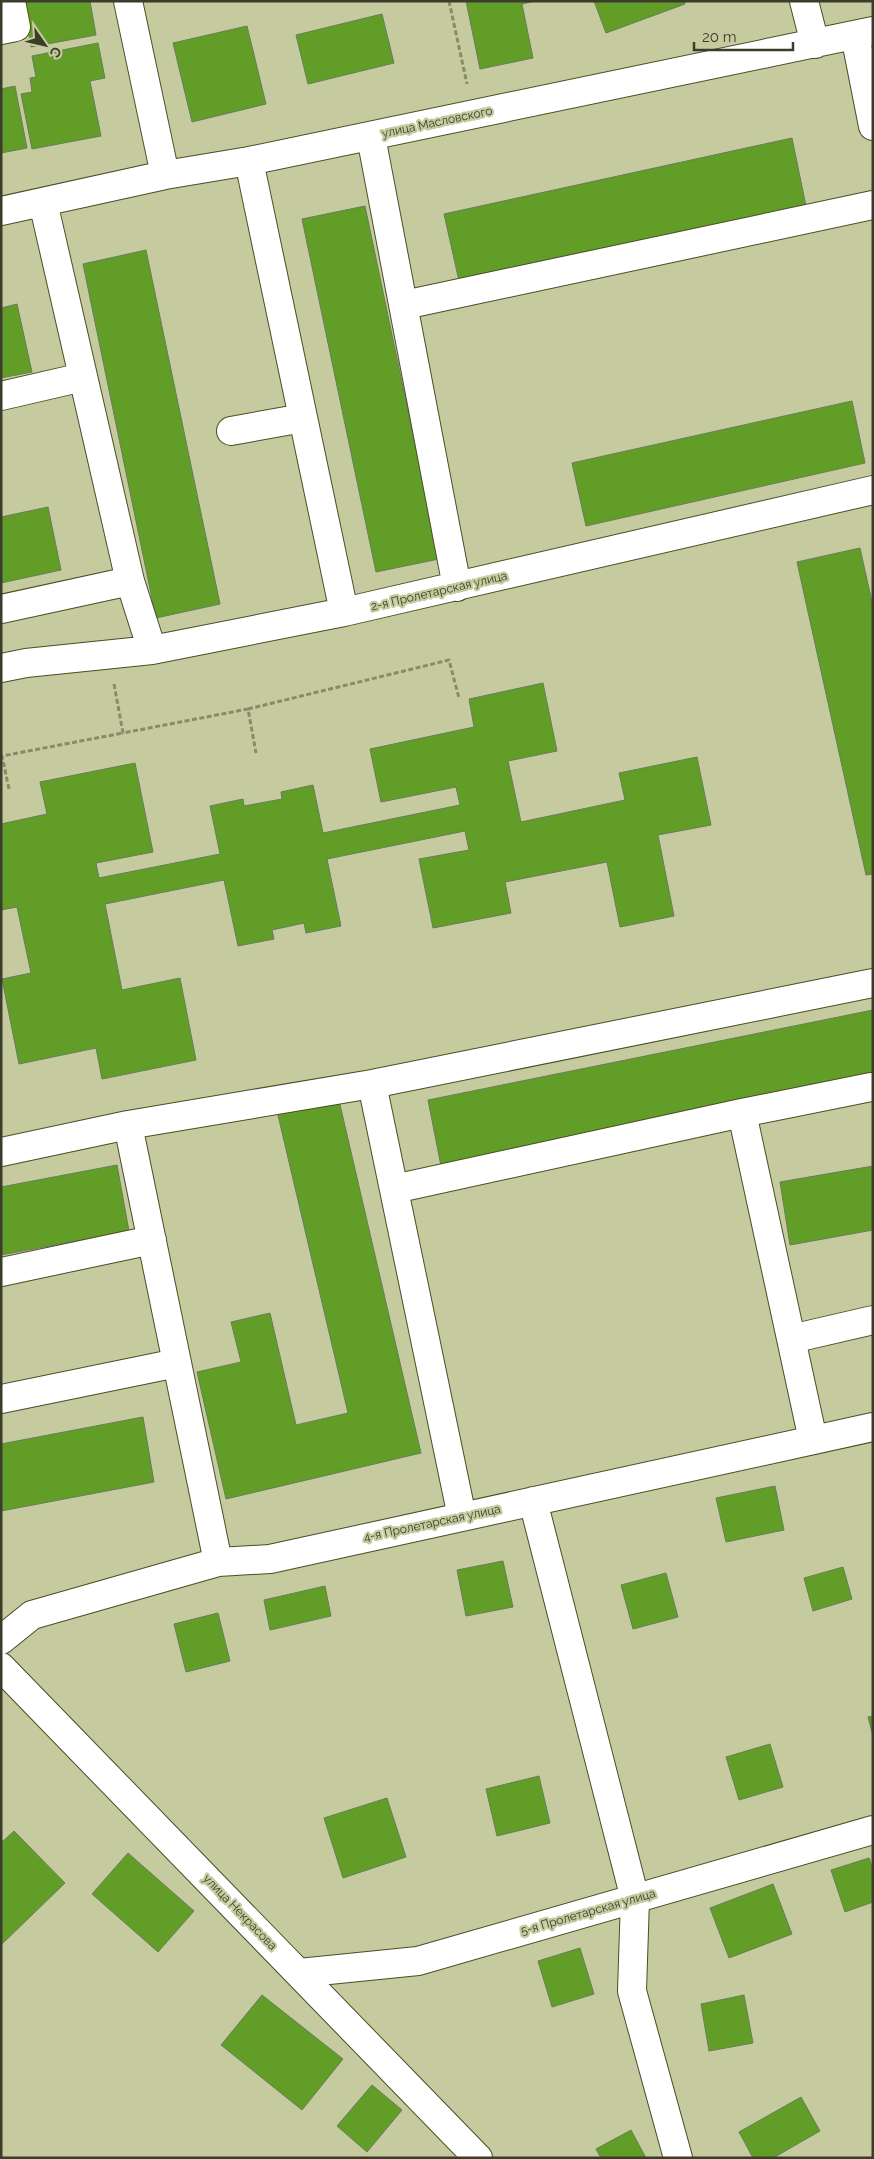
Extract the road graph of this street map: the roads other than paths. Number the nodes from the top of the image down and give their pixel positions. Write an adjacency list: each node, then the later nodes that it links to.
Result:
1 (11, 1): 4 (street)
2 (128, 1): 10 (street)
3 (804, 1): 6 (street)
4 (1, 30)
5 (864, 33): 6 (street, улица Масловского); 7 (street)
6 (815, 44): 9 (street, улица Масловского)
7 (873, 126)
8 (372, 142): 14 (street)
9 (249, 161): 10 (street, улица Масловского); 17 (street)
10 (165, 175): 11 (street, улица Масловского)
11 (43, 202): 13 (street, улица Масловского); 15 (street)
12 (873, 205): 14 (street)
13 (1, 211)
14 (404, 305): 21 (street)
15 (83, 378): 16 (street); 20 (street)
16 (1, 396)
17 (303, 418): 18 (street); 23 (street)
18 (231, 431)
19 (872, 491): 21 (street, 2-я Пролетарская улица)
20 (130, 581): 22 (street); 24 (street)
21 (457, 587): 23 (street, 2-я Пролетарская улица)
22 (1, 609)
23 (344, 612): 24 (street, 2-я Пролетарская улица)
24 (152, 650): 25 (street, 2-я Пролетарская улица)
25 (1, 668)
26 (873, 983): 27 (street)
27 (372, 1084): 30 (street); 32 (street)
28 (871, 1087): 29 (street)
29 (742, 1113): 32 (street); 36 (street)
30 (128, 1124): 31 (street); 33 (street)
31 (1, 1152)
32 (394, 1189): 42 (street)
33 (152, 1240): 34 (street); 37 (street)
34 (1, 1272)
35 (873, 1320): 36 (street)
36 (791, 1339): 40 (street)
37 (177, 1363): 38 (street); 43 (street)
38 (1, 1399)
39 (873, 1427): 40 (street, 4-я Пролетарская улица)
40 (813, 1440): 41 (street, 4-я Пролетарская улица)
41 (533, 1501): 42 (street, 4-я Пролетарская улица); 47 (street)
42 (462, 1517): 43 (street, 4-я Пролетарская улица)
43 (218, 1562): 44 (street, 4-я Пролетарская улица)
44 (1, 1640)
45 (1, 1667): 48 (street, улица Некрасова)
46 (873, 1830): 47 (street, 5-я Пролетарская улица)
47 (635, 1899): 48 (street, 5-я Пролетарская улица); 50 (street)
48 (299, 1973): 49 (street, улица Некрасова)
49 (478, 2158)
50 (678, 2158)

